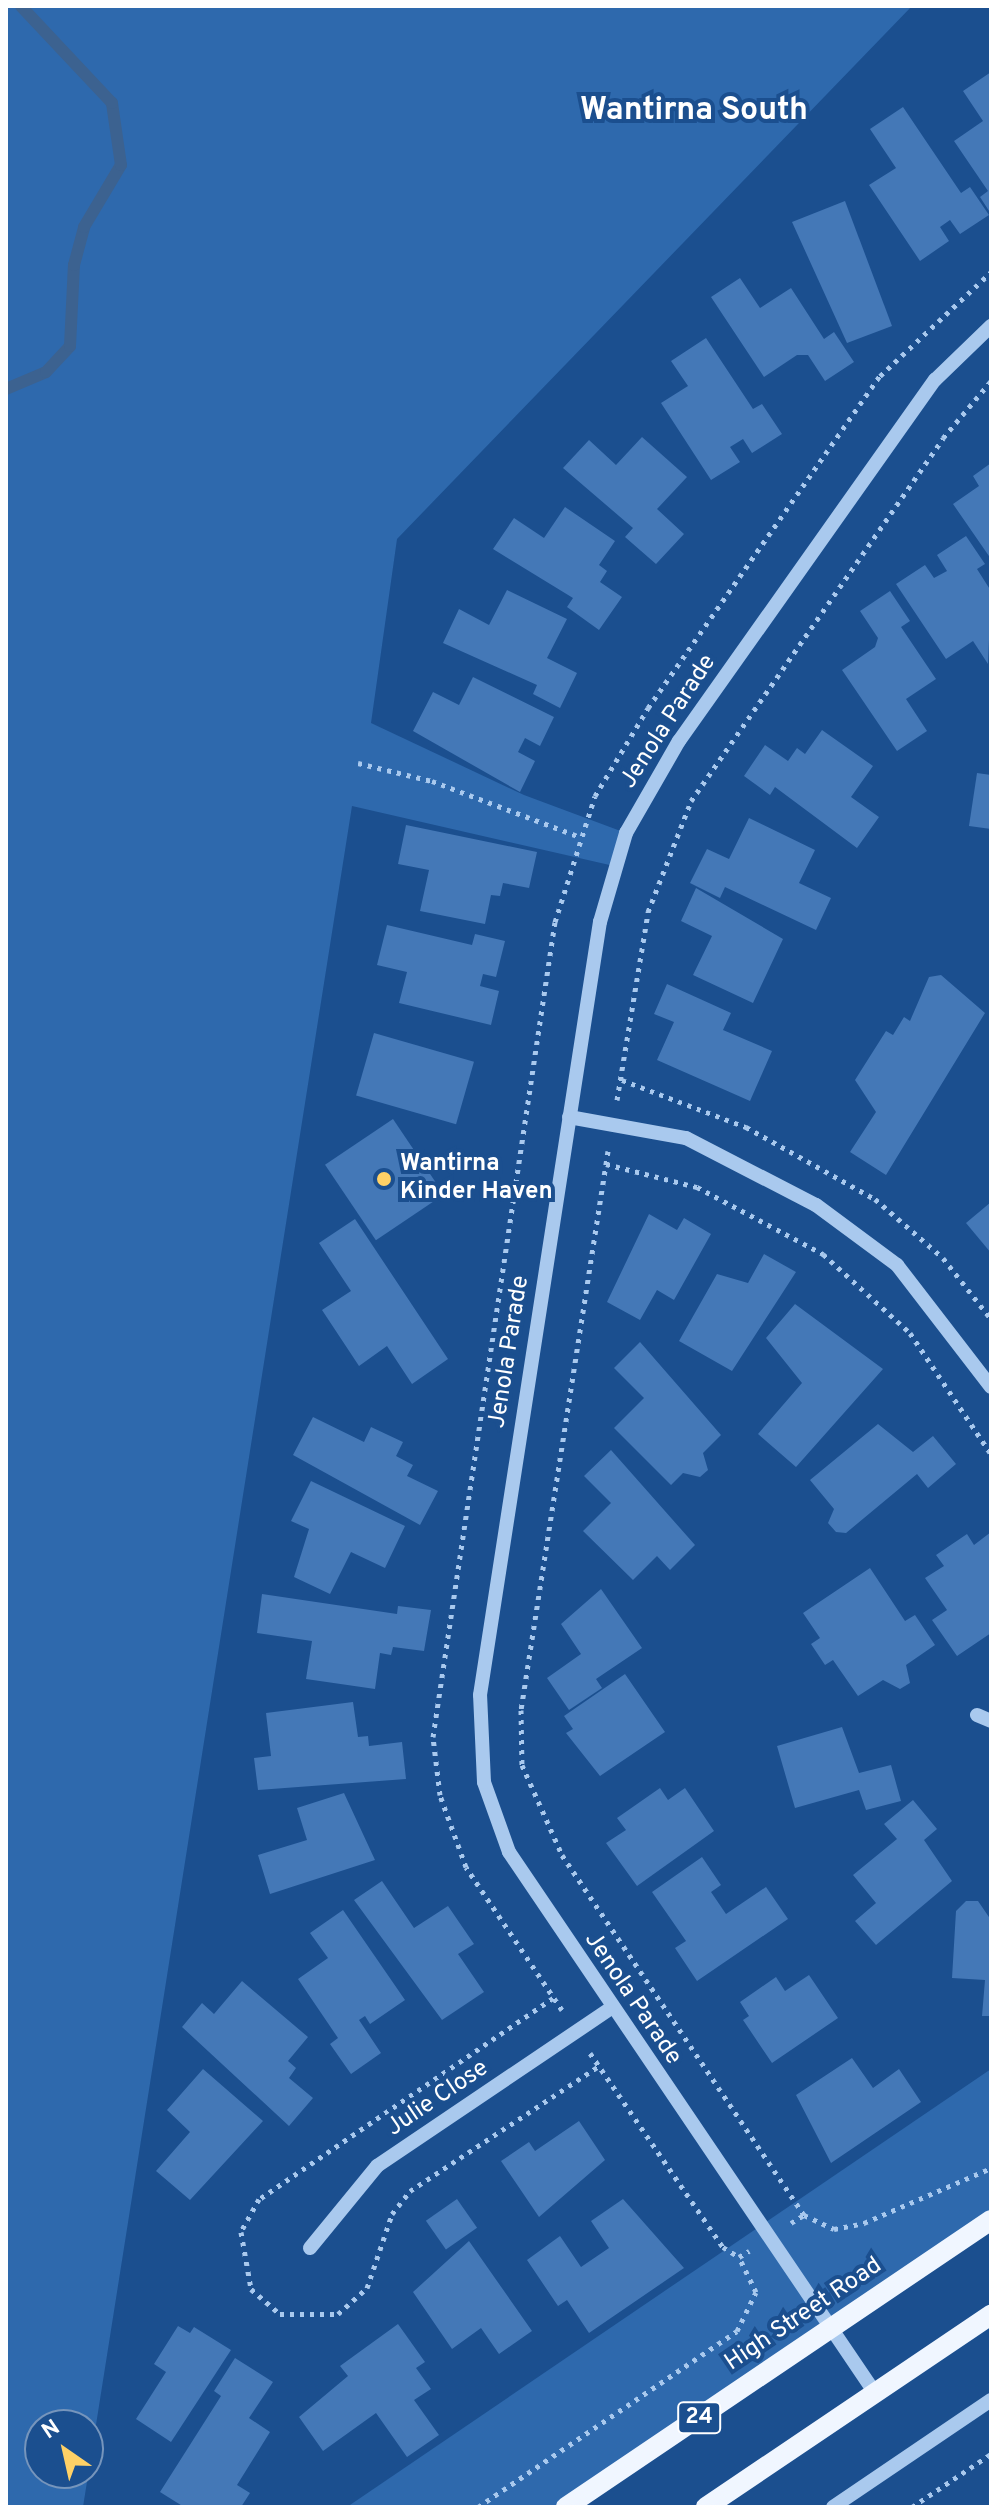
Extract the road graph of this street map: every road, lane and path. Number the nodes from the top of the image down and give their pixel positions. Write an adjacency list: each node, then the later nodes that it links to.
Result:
1 (991, 326): 6 (street, Jenola Parade)
2 (991, 381): 5 (path)
3 (358, 763): 4 (path)
4 (580, 837)
5 (617, 1100)
6 (569, 1117): 9 (street); 11 (street, Jenola Parade)
7 (608, 1150): 8 (path)
8 (606, 1164): 10 (path); 14 (path)
9 (991, 1387)
10 (991, 1454)
11 (611, 2008): 17 (street, Julie Close); 21 (street, Jenola Parade)
12 (588, 2051): 19 (path)
13 (991, 2168): 14 (path)
14 (804, 2215): 16 (path)
15 (991, 2220): 21 (main road, High Street Road / 24)
16 (789, 2225)
17 (310, 2248)
18 (750, 2250): 19 (path)
19 (739, 2257): 25 (path)
20 (991, 2315): 22 (main road)
21 (831, 2328): 22 (street, Jenola Parade); 26 (main road, High Street Road / 24)
22 (875, 2393): 27 (main road)
23 (991, 2400): 28 (street)
24 (991, 2454): 29 (path)
25 (478, 2507)
26 (566, 2507)
27 (706, 2507)
28 (833, 2507)
29 (912, 2507)

